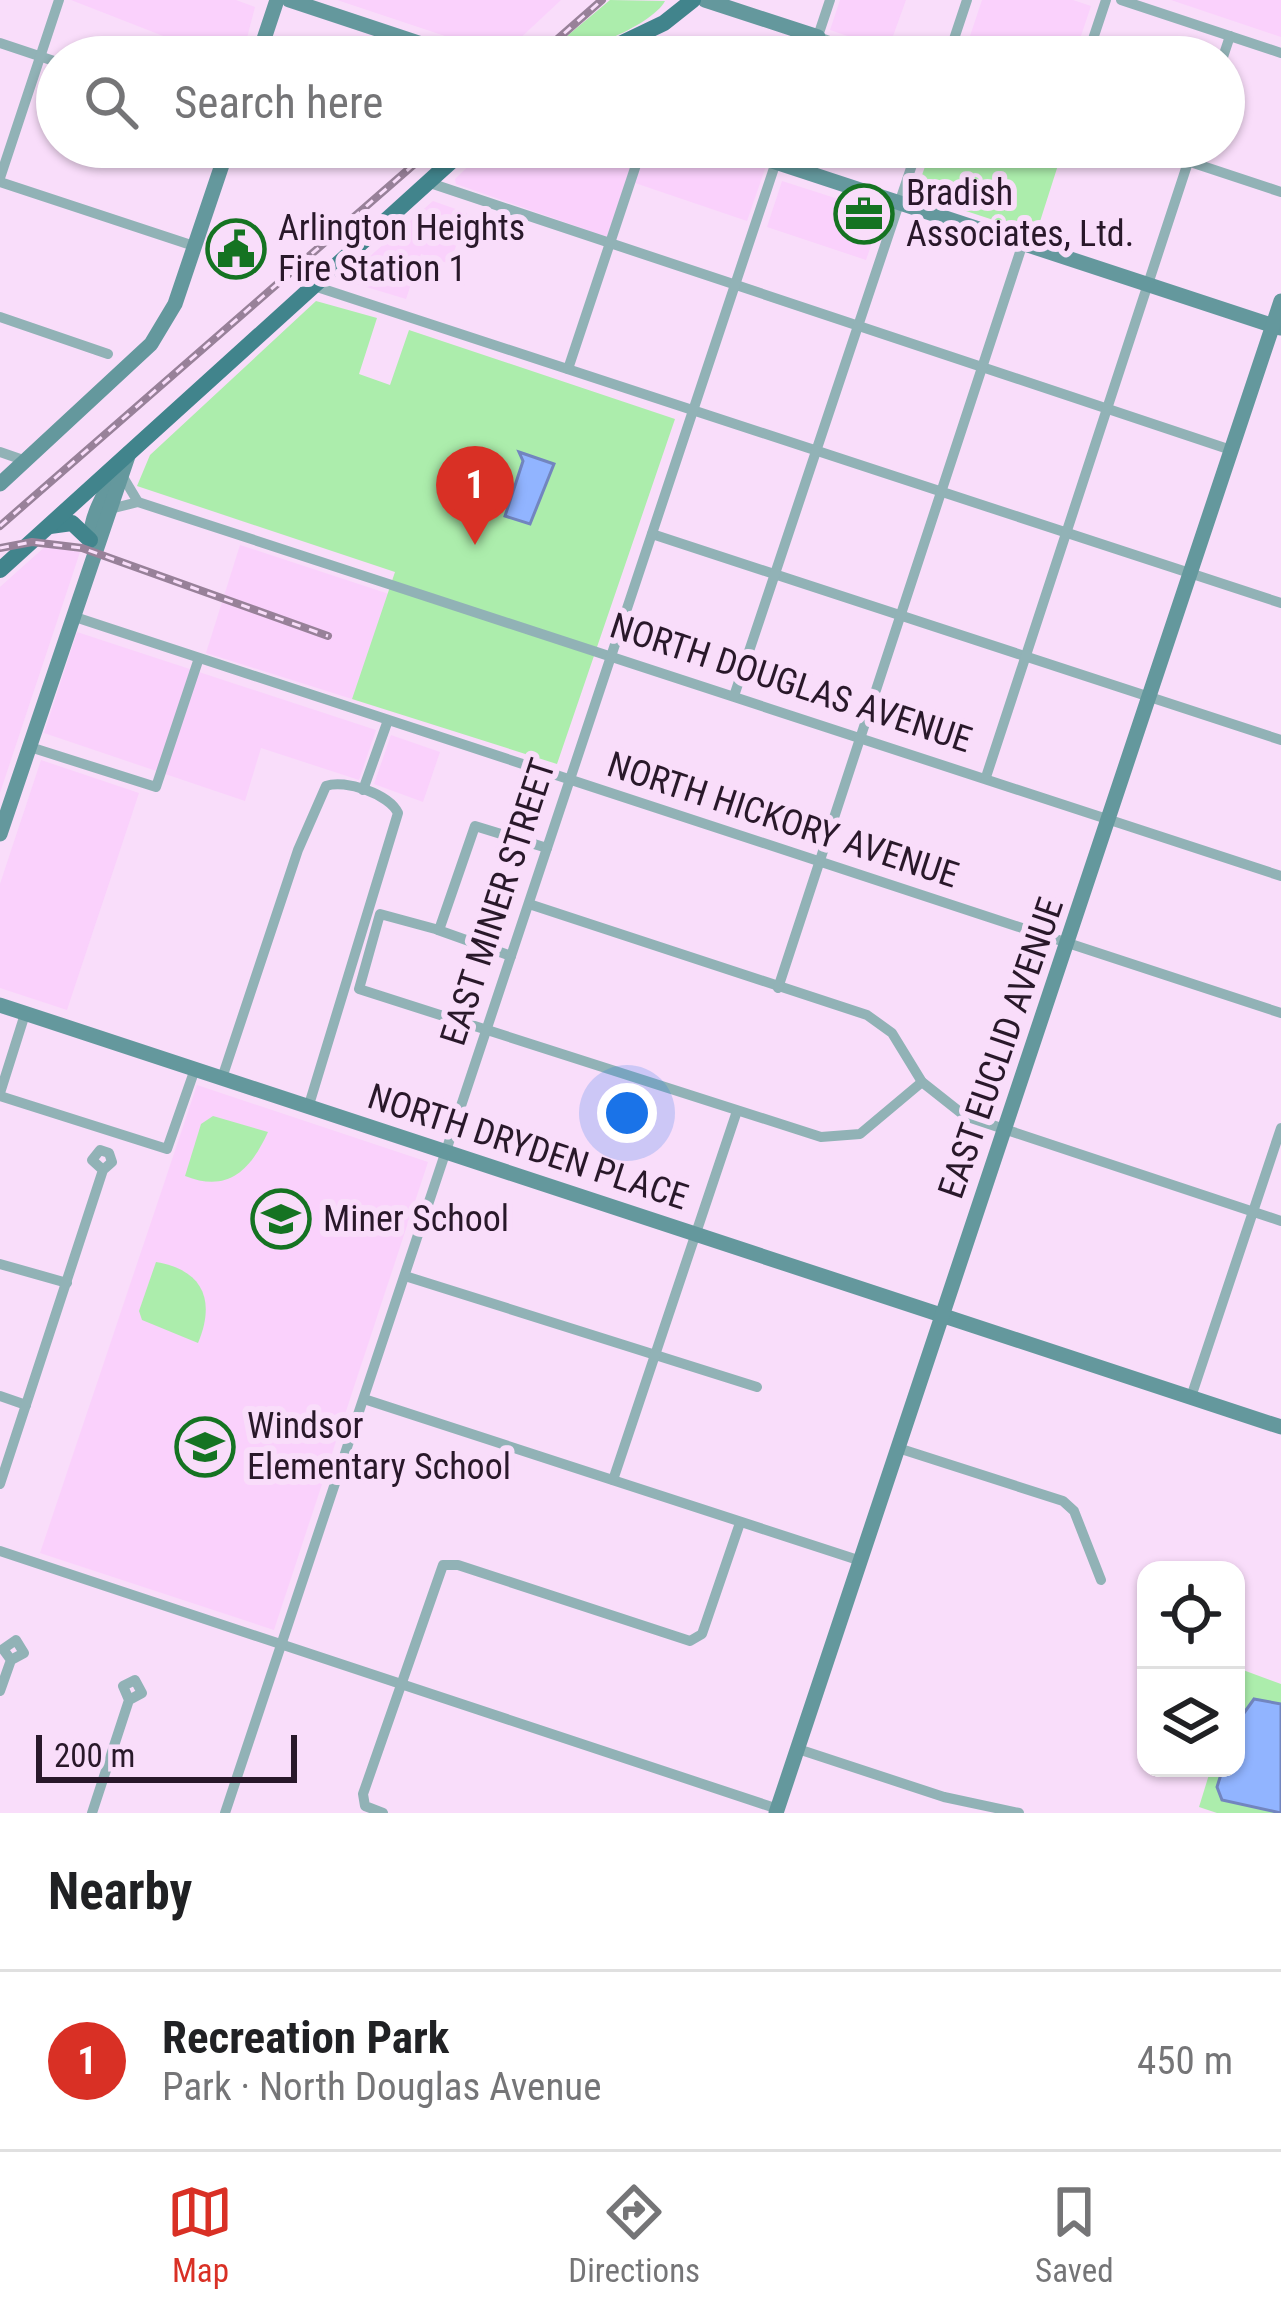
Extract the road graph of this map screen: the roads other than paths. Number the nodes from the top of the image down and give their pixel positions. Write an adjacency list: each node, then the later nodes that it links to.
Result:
1 (59, 0): 10 (street)
2 (277, 0): 11 (street)
3 (289, 0): 12 (street)
4 (693, 0): 13 (main road)
5 (705, 0): 14 (street)
6 (830, 0): 15 (street)
7 (968, 0): 16 (street)
8 (1106, 0): 17 (street)
9 (1120, 0): 18 (street)
10 (47, 36)
11 (265, 36)
12 (398, 36)
13 (636, 36)
14 (815, 36)
15 (818, 36)
16 (955, 36)
17 (1094, 36)
18 (1230, 36)
19 (1245, 41): 21 (street)
20 (0, 43): 22 (street)
21 (1281, 53)
22 (36, 56)
23 (36, 69): 32 (street)
24 (221, 168): 38 (street)
25 (443, 168): 33 (main road)
26 (635, 168): 37 (street)
27 (775, 168): 41 (street, EAST MINER STREET)
28 (812, 168): 35 (street)
29 (911, 168): 35 (street)
30 (1187, 168): 39 (street)
31 (1207, 168): 34 (street)
32 (0, 180): 38 (street)
33 (427, 182): 37 (street); 40 (main road)
34 (1281, 192)
35 (899, 203): 36 (street); 45 (street)
36 (1023, 243): 39 (street); 47 (street)
37 (608, 244): 41 (street); 48 (street)
38 (194, 246): 55 (street)
39 (1148, 284): 44 (street); 49 (street)
40 (314, 286): 48 (street); 54 (main road)
41 (734, 287): 45 (street); 50 (street, EAST MINER STREET)
42 (1281, 301): 44 (street, EAST EUCLID AVENUE)
43 (0, 317): 46 (street)
44 (1277, 327): 51 (street, EAST EUCLID AVENUE)
45 (857, 328): 47 (street); 52 (street)
46 (108, 354)
47 (982, 367): 49 (street); 58 (street)
48 (568, 370): 50 (street)
49 (1107, 410): 51 (street); 62 (street)
50 (693, 411): 52 (street); 63 (street, EAST MINER STREET)
51 (1232, 450): 67 (street, EAST EUCLID AVENUE)
52 (816, 451): 58 (street); 66 (street)
53 (0, 452): 55 (street)
54 (129, 453): 56 (street); 61 (main road); 64 (street)
55 (26, 461): 57 (street)
56 (123, 477): 59 (street); 60 (street)
57 (0, 484)
58 (941, 491): 62 (street); 69 (street)
59 (138, 502): 60 (street); 71 (street, NORTH DOUGLAS AVENUE)
60 (114, 508): 64 (street)
61 (50, 526): 64 (main road); 65 (main road)
62 (1066, 534): 67 (street); 72 (street)
63 (652, 535): 66 (street); 71 (street, EAST MINER STREET)
64 (92, 546): 70 (street)
65 (0, 570)
66 (775, 573): 69 (street); 74 (street)
67 (1190, 575): 68 (street); 75 (street, EAST EUCLID AVENUE)
68 (1281, 603)
69 (901, 615): 72 (street); 77 (street)
70 (72, 616): 73 (street, NORTH HICKORY AVENUE); 79 (street)
71 (611, 656): 74 (street, NORTH DOUGLAS AVENUE); 81 (street, EAST MINER STREET)
72 (1025, 657): 75 (street); 80 (street)
73 (198, 661): 76 (street, NORTH HICKORY AVENUE); 79 (street)
74 (734, 696): 77 (street, NORTH DOUGLAS AVENUE)
75 (1150, 698): 78 (street); 83 (street, EAST EUCLID AVENUE)
76 (387, 723): 81 (street, NORTH HICKORY AVENUE); 82 (street)
77 (860, 737): 80 (street, NORTH DOUGLAS AVENUE); 86 (street)
78 (1281, 740)
79 (30, 747): 84 (street)
80 (986, 777): 83 (street, NORTH DOUGLAS AVENUE)
81 (569, 782): 85 (street, EAST MINER STREET); 86 (street, NORTH HICKORY AVENUE)
82 (363, 790): 98 (street); 101 (street)
83 (1109, 819): 87 (street, NORTH DOUGLAS AVENUE); 90 (street, EAST EUCLID AVENUE)
84 (0, 834)
85 (547, 848): 88 (street, EAST MINER STREET); 89 (street)
86 (818, 864): 90 (street, NORTH HICKORY AVENUE); 92 (street)
87 (1281, 876)
88 (529, 904): 91 (street, EAST MINER STREET); 92 (street)
89 (439, 930): 91 (street); 96 (street)
90 (1068, 945): 95 (street, NORTH HICKORY AVENUE); 104 (street, EAST EUCLID AVENUE)
91 (512, 956): 96 (street, EAST MINER STREET)
92 (778, 988): 99 (street)
93 (0, 1005): 94 (street, NORTH DRYDEN PLACE)
94 (25, 1013): 97 (street, NORTH DRYDEN PLACE); 100 (street)
95 (1281, 1013)
96 (486, 1031): 102 (street); 105 (street, EAST MINER STREET)
97 (195, 1069): 98 (street, NORTH DRYDEN PLACE); 100 (street)
98 (222, 1078): 101 (street, NORTH DRYDEN PLACE)
99 (922, 1082): 102 (street); 104 (street)
100 (0, 1094)
101 (308, 1108): 105 (street, NORTH DRYDEN PLACE)
102 (737, 1111): 109 (street)
103 (1281, 1128): 107 (street)
104 (1006, 1129): 107 (street); 113 (street, EAST EUCLID AVENUE)
105 (446, 1152): 109 (street, NORTH DRYDEN PLACE); 111 (street, EAST MINER STREET)
106 (103, 1170): 112 (street)
107 (1253, 1211): 108 (street); 117 (street)
108 (1281, 1221)
109 (697, 1233): 113 (street, NORTH DRYDEN PLACE); 114 (street)
110 (0, 1264): 112 (street)
111 (405, 1276): 114 (street); 118 (street, EAST MINER STREET)
112 (68, 1283): 119 (street)
113 (941, 1316): 117 (street, NORTH DRYDEN PLACE); 121 (street, EAST EUCLID AVENUE)
114 (656, 1355): 115 (street); 122 (street)
115 (757, 1387)
116 (0, 1396): 119 (street)
117 (1191, 1397): 120 (street, NORTH DRYDEN PLACE)
118 (364, 1399): 122 (street); 128 (street, EAST MINER STREET)
119 (26, 1405): 123 (street)
120 (1281, 1427)
121 (898, 1448): 126 (street, EAST EUCLID AVENUE); 127 (street)
122 (614, 1480): 124 (street)
123 (0, 1484)
124 (740, 1523): 126 (street); 130 (street)
125 (0, 1551): 128 (street)
126 (861, 1561): 133 (street, EAST EUCLID AVENUE)
127 (1101, 1580)
128 (281, 1645): 130 (street); 136 (street, EAST MINER STREET)
129 (10, 1660): 131 (street)
130 (401, 1683): 134 (street); 137 (street)
131 (0, 1691)
132 (129, 1700): 135 (street)
133 (798, 1749): 134 (street, EAST EUCLID AVENUE); 138 (street)
134 (777, 1811)
135 (92, 1813)
136 (225, 1813)
137 (383, 1813)
138 (1019, 1813)

